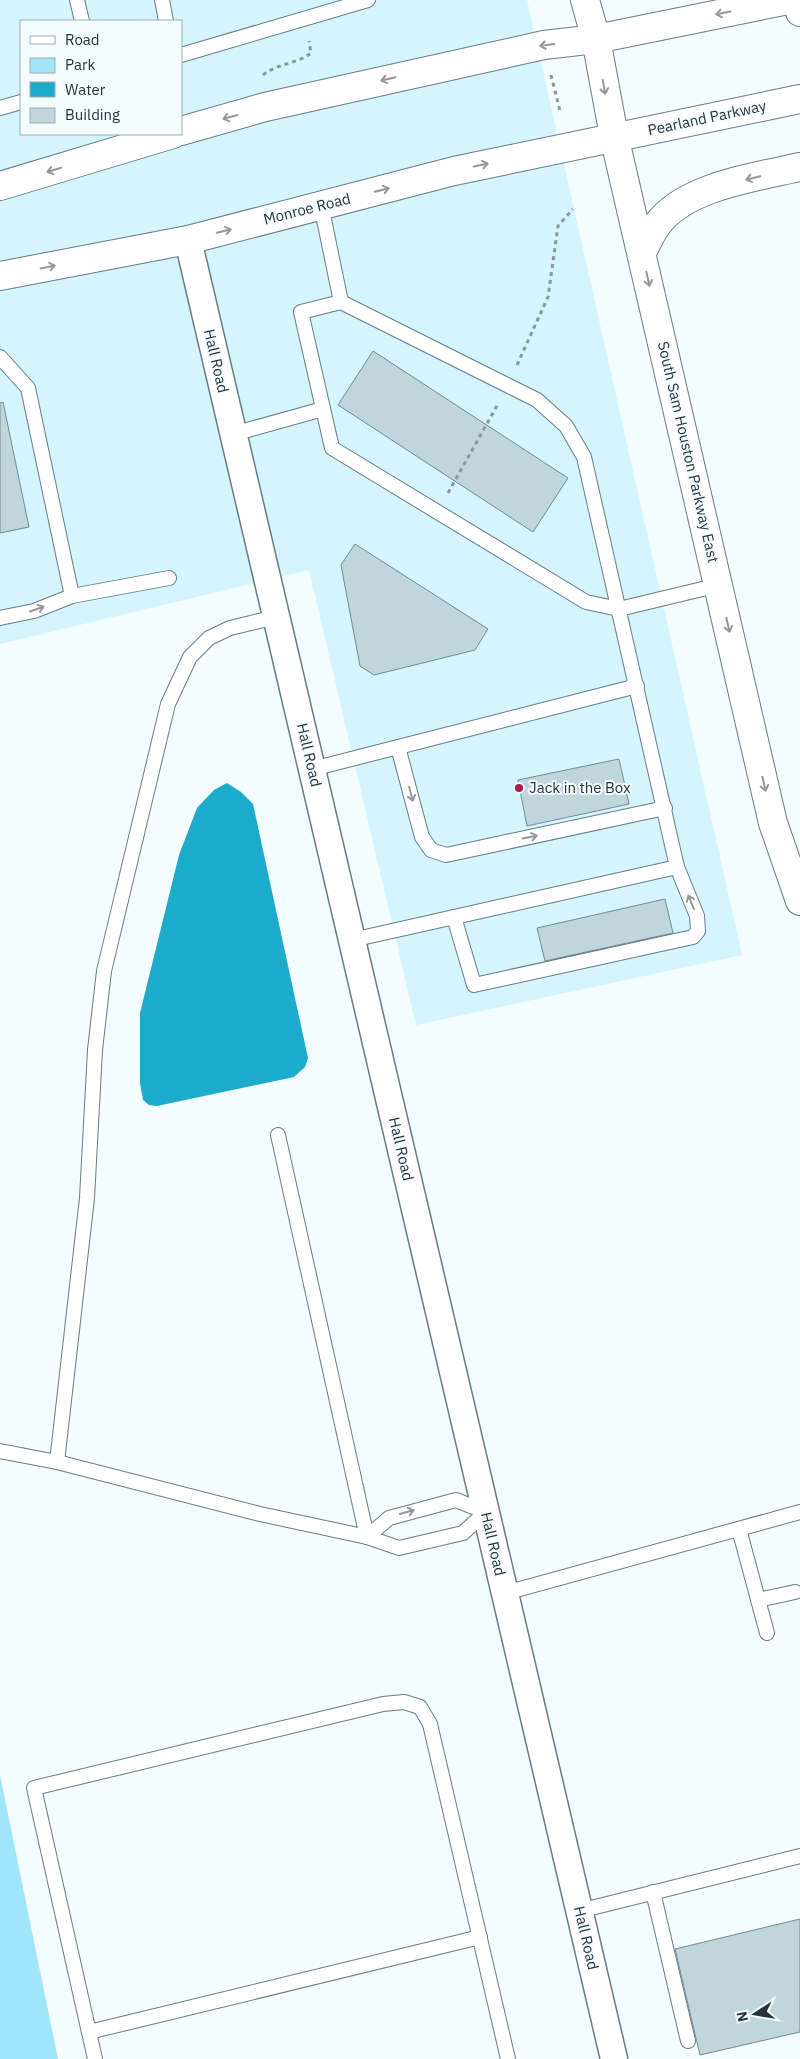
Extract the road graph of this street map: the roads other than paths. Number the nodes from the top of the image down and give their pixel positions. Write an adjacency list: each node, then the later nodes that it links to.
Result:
1 (77, 0): 8 (lane)
2 (162, 0): 9 (lane)
3 (368, 0): 11 (lane)
4 (585, 0): 10 (main road, South Sam Houston Parkway East)
5 (788, 0): 10 (main road, one-way to 10)
6 (797, 0): 7 (main road)
7 (800, 12)
8 (82, 20)
9 (166, 20)
10 (596, 39): 15 (main road, one-way to 15); 17 (main road, South Sam Houston Parkway East, one-way to 17)
11 (182, 55)
12 (800, 98): 17 (main road, Pearland Parkway)
13 (20, 102): 14 (lane)
14 (0, 108)
15 (182, 132)
16 (170, 135): 19 (main road, one-way to 19)
17 (614, 136): 20 (main road, Monroe Road, one-way to 17); 22 (main road, South Sam Houston Parkway East)
18 (800, 166): 22 (main road, one-way to 22)
19 (0, 186)
20 (321, 206): 21 (main road, Monroe Road, one-way to 20); 24 (lane)
21 (188, 240): 23 (main road, Monroe Road, one-way to 21); 27 (street, Hall Road)
22 (642, 252): 29 (main road, South Sam Houston Parkway East, one-way to 29)
23 (0, 276)
24 (341, 302): 26 (lane); 31 (lane)
25 (0, 357): 30 (lane)
26 (323, 409): 27 (lane); 31 (lane)
27 (233, 434): 32 (street, Hall Road)
28 (169, 578): 30 (lane)
29 (719, 585): 31 (lane); 39 (main road, South Sam Houston Parkway East, one-way to 39)
30 (72, 596): 33 (lane, one-way to 30)
31 (619, 609): 34 (lane)
32 (276, 617): 36 (street, Hall Road); 44 (lane)
33 (0, 618)
34 (636, 686): 35 (lane); 37 (lane)
35 (398, 747): 36 (lane); 37 (lane, one-way to 37)
36 (312, 769): 41 (street, Hall Road)
37 (665, 808): 38 (lane)
38 (677, 867): 40 (lane); 40 (lane, one-way to 38)
39 (800, 901)
40 (454, 917): 41 (lane)
41 (352, 940): 45 (street, Hall Road)
42 (278, 1135): 48 (lane)
43 (0, 1450): 44 (lane)
44 (56, 1462): 48 (lane)
45 (486, 1512): 48 (lane); 48 (lane, one-way to 45); 50 (street, Hall Road)
46 (800, 1512): 47 (lane)
47 (738, 1529): 50 (lane); 51 (lane)
48 (367, 1537)
49 (795, 1592): 51 (lane)
50 (505, 1593): 55 (street, Hall Road)
51 (758, 1600): 52 (lane)
52 (767, 1633)
53 (800, 1856): 54 (lane)
54 (653, 1892): 55 (lane); 58 (lane)
55 (579, 1911): 61 (street, Hall Road)
56 (480, 1937): 57 (lane); 57 (lane); 60 (lane)
57 (89, 2032): 59 (lane)
58 (688, 2041)
59 (95, 2059)
60 (508, 2059)
61 (614, 2059)

